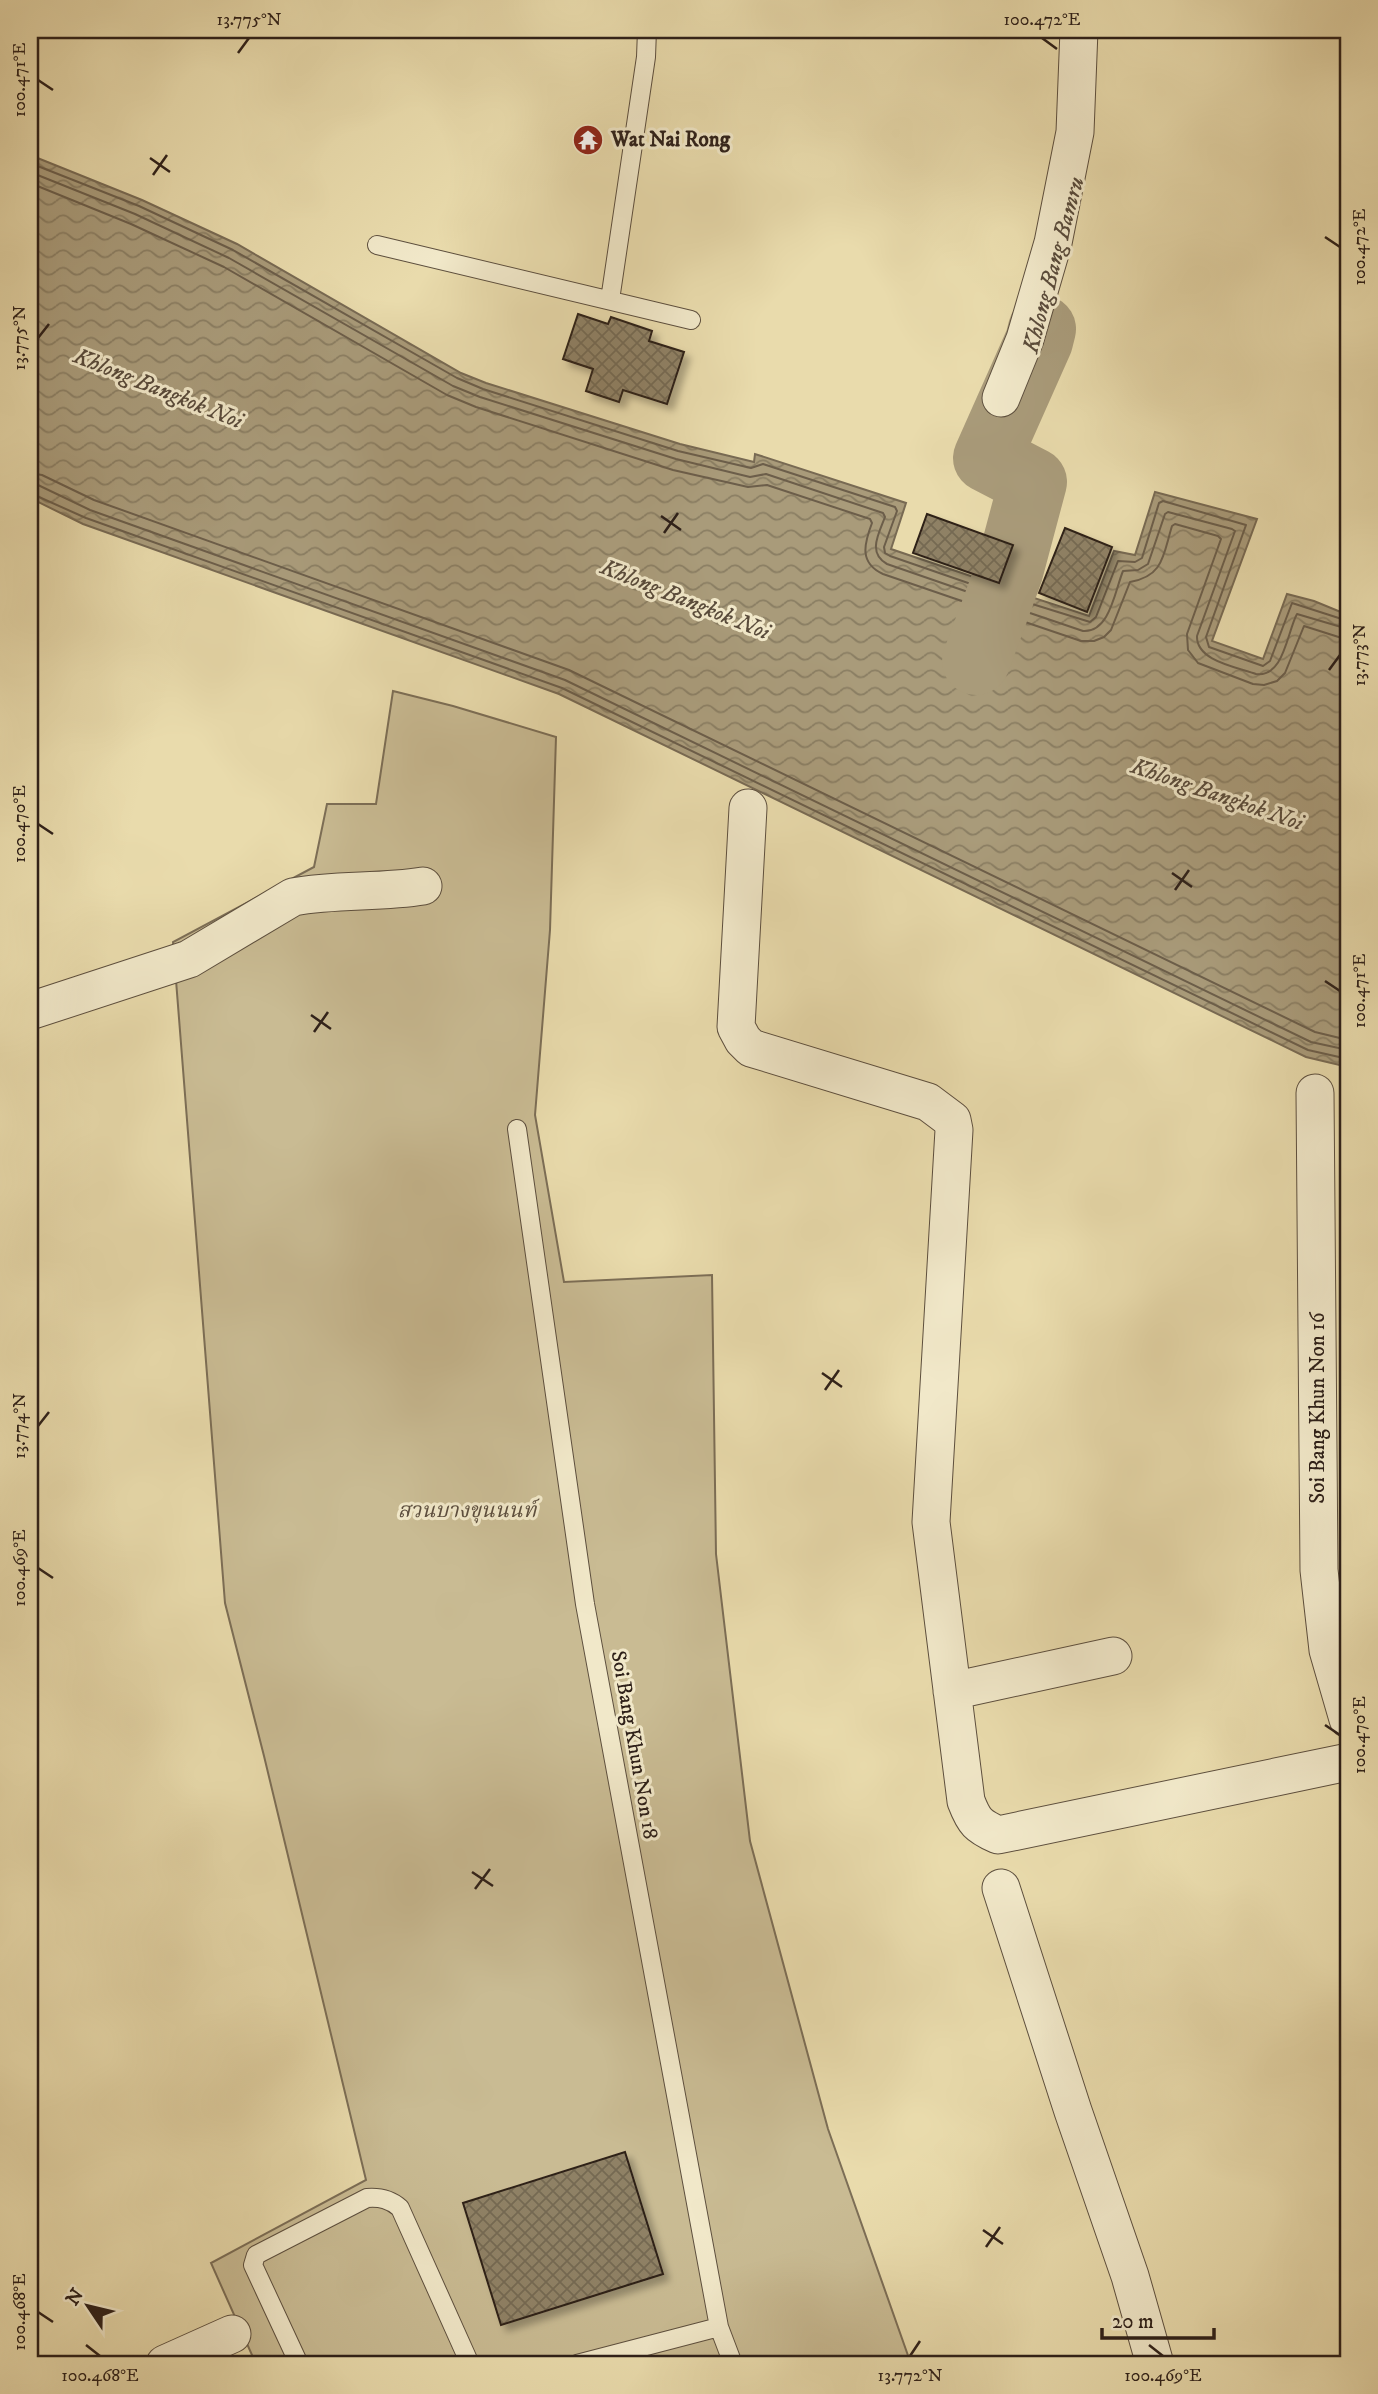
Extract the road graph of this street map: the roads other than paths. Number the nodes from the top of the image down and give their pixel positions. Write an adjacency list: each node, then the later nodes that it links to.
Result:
1 (647, 30): 4 (lane)
2 (1079, 30): 6 (street)
3 (377, 244): 4 (lane)
4 (610, 300): 5 (lane)
5 (691, 320)
6 (1000, 398)
7 (748, 808): 13 (street)
8 (423, 886): 9 (street)
9 (30, 1010)
10 (1315, 1093): 14 (street, Soi Bang Khun Non 16)
11 (517, 1129): 17 (lane, Soi Bang Khun Non 18)
12 (1113, 1656): 13 (street)
13 (952, 1690): 15 (street)
14 (1348, 1719)
15 (1348, 1762)
16 (1001, 1888): 24 (street)
17 (719, 2327): 22 (lane); 23 (lane, Soi Bang Khun Non 18)
18 (232, 2334): 19 (street)
19 (165, 2364)
20 (299, 2364): 21 (lane)
21 (470, 2364)
22 (577, 2364)
23 (733, 2364)
24 (1155, 2364)

